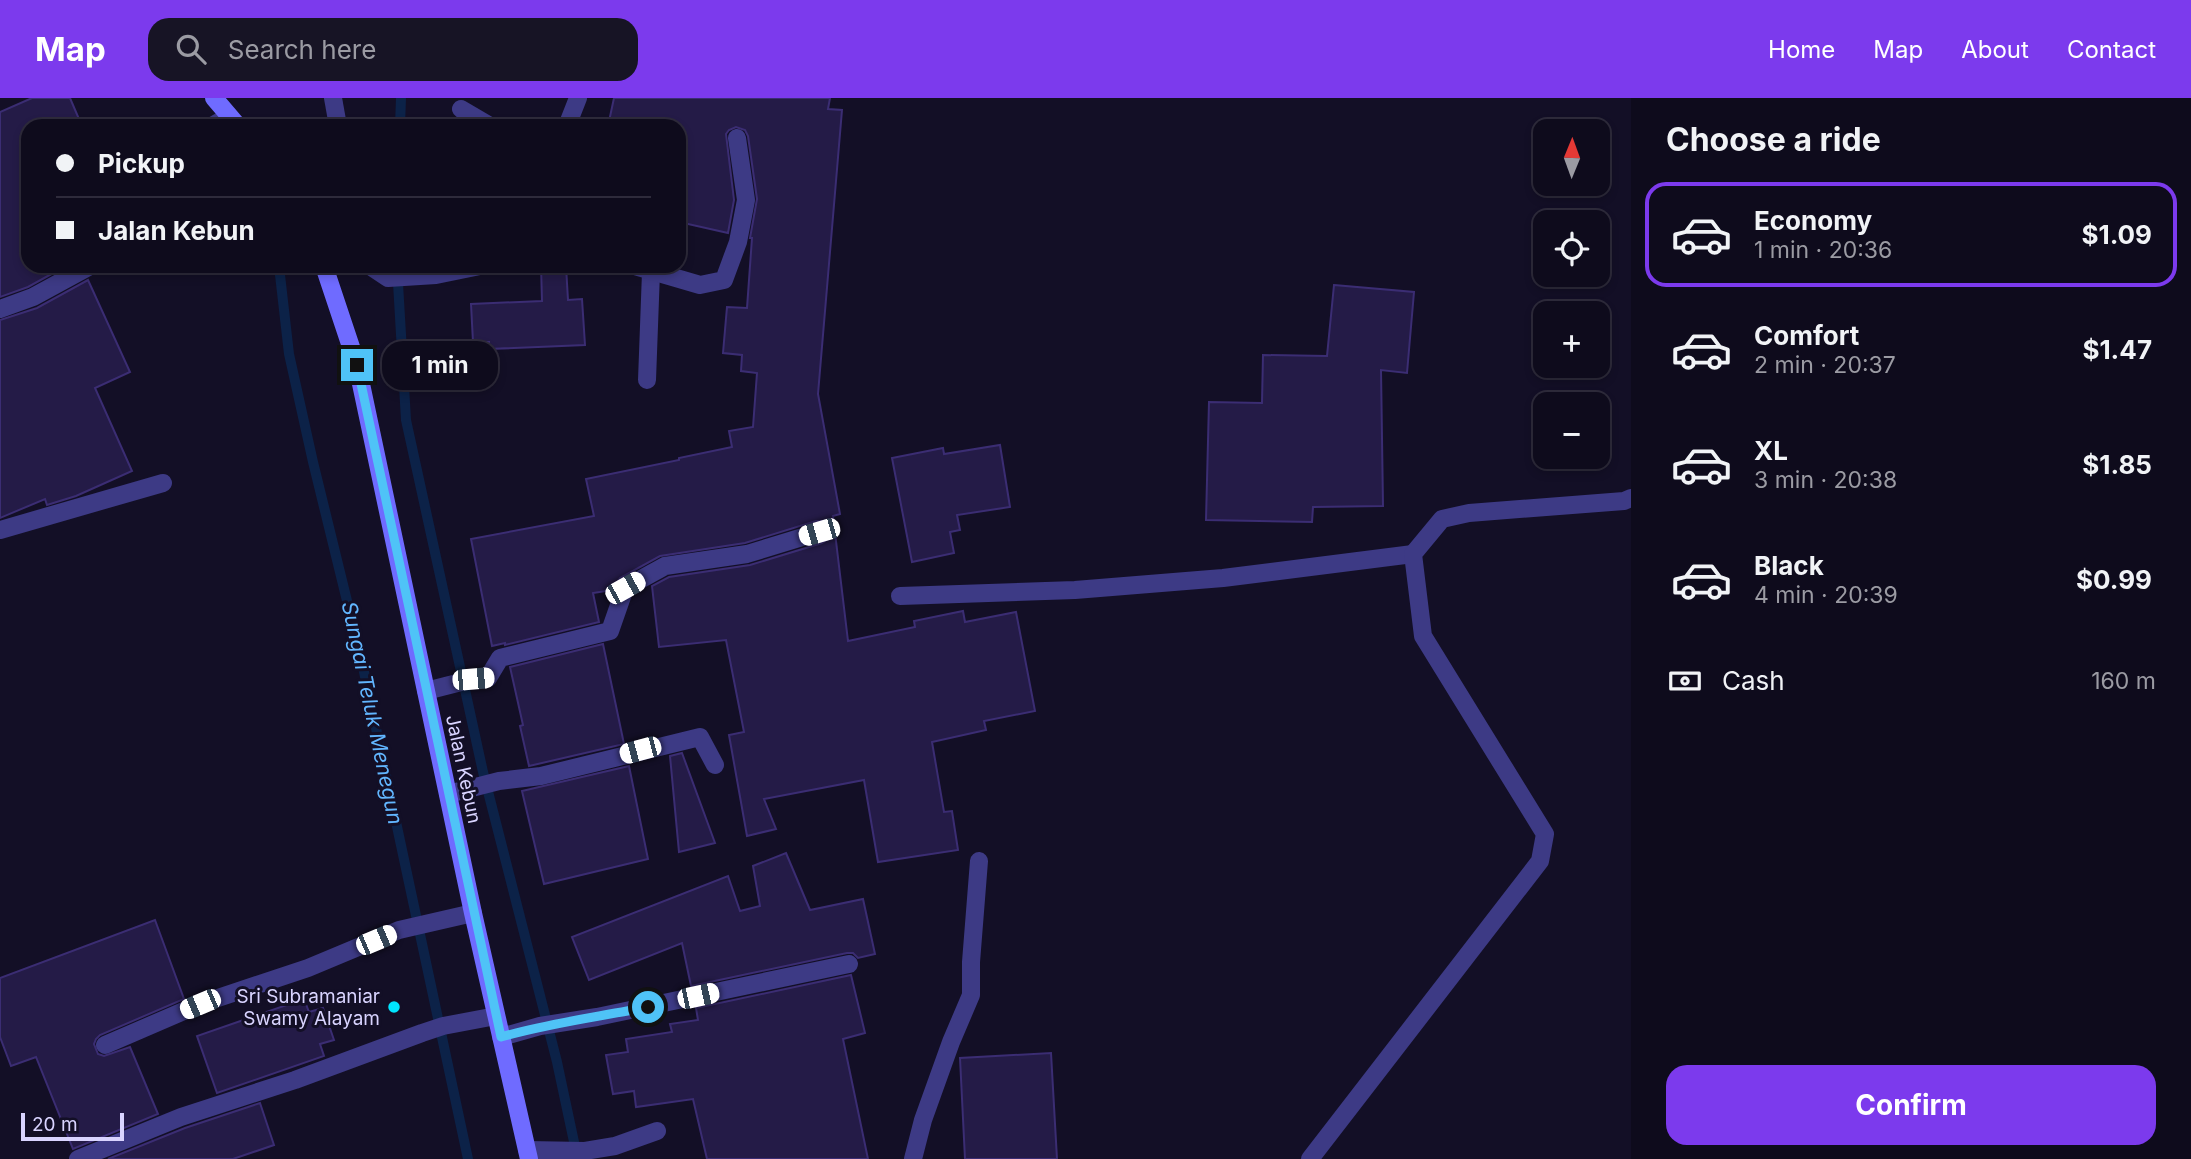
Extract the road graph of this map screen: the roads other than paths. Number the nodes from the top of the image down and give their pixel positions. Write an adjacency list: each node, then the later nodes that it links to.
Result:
1 (214, 98): 5 (main road)
2 (333, 98): 6 (street)
3 (578, 98): 8 (street)
4 (461, 109): 7 (street)
5 (231, 119)
6 (337, 119)
7 (478, 119)
8 (570, 119)
9 (737, 138): 15 (street)
10 (77, 273): 16 (street)
11 (326, 273): 24 (main road, Jalan Kebun)
12 (380, 273): 13 (street)
13 (446, 273)
14 (643, 273): 17 (street)
15 (657, 273)
16 (0, 309)
17 (647, 380)
18 (163, 483): 20 (street)
19 (1631, 498): 22 (street)
20 (0, 530)
21 (819, 532): 24 (street)
22 (1413, 554): 23 (street); 37 (street)
23 (900, 596)
24 (426, 691): 26 (main road, Jalan Kebun)
25 (715, 765): 26 (street)
26 (448, 793): 28 (main road, Jalan Kebun)
27 (979, 861): 36 (street)
28 (472, 913): 30 (main road, Jalan Kebun); 32 (street)
29 (849, 964): 31 (street)
30 (496, 1016): 31 (main road, Jalan Kebun); 35 (street)
31 (501, 1037): 34 (main road, Jalan Kebun)
32 (105, 1045)
33 (657, 1131): 34 (street)
34 (528, 1154)
35 (78, 1159)
36 (913, 1159)
37 (1310, 1159)

